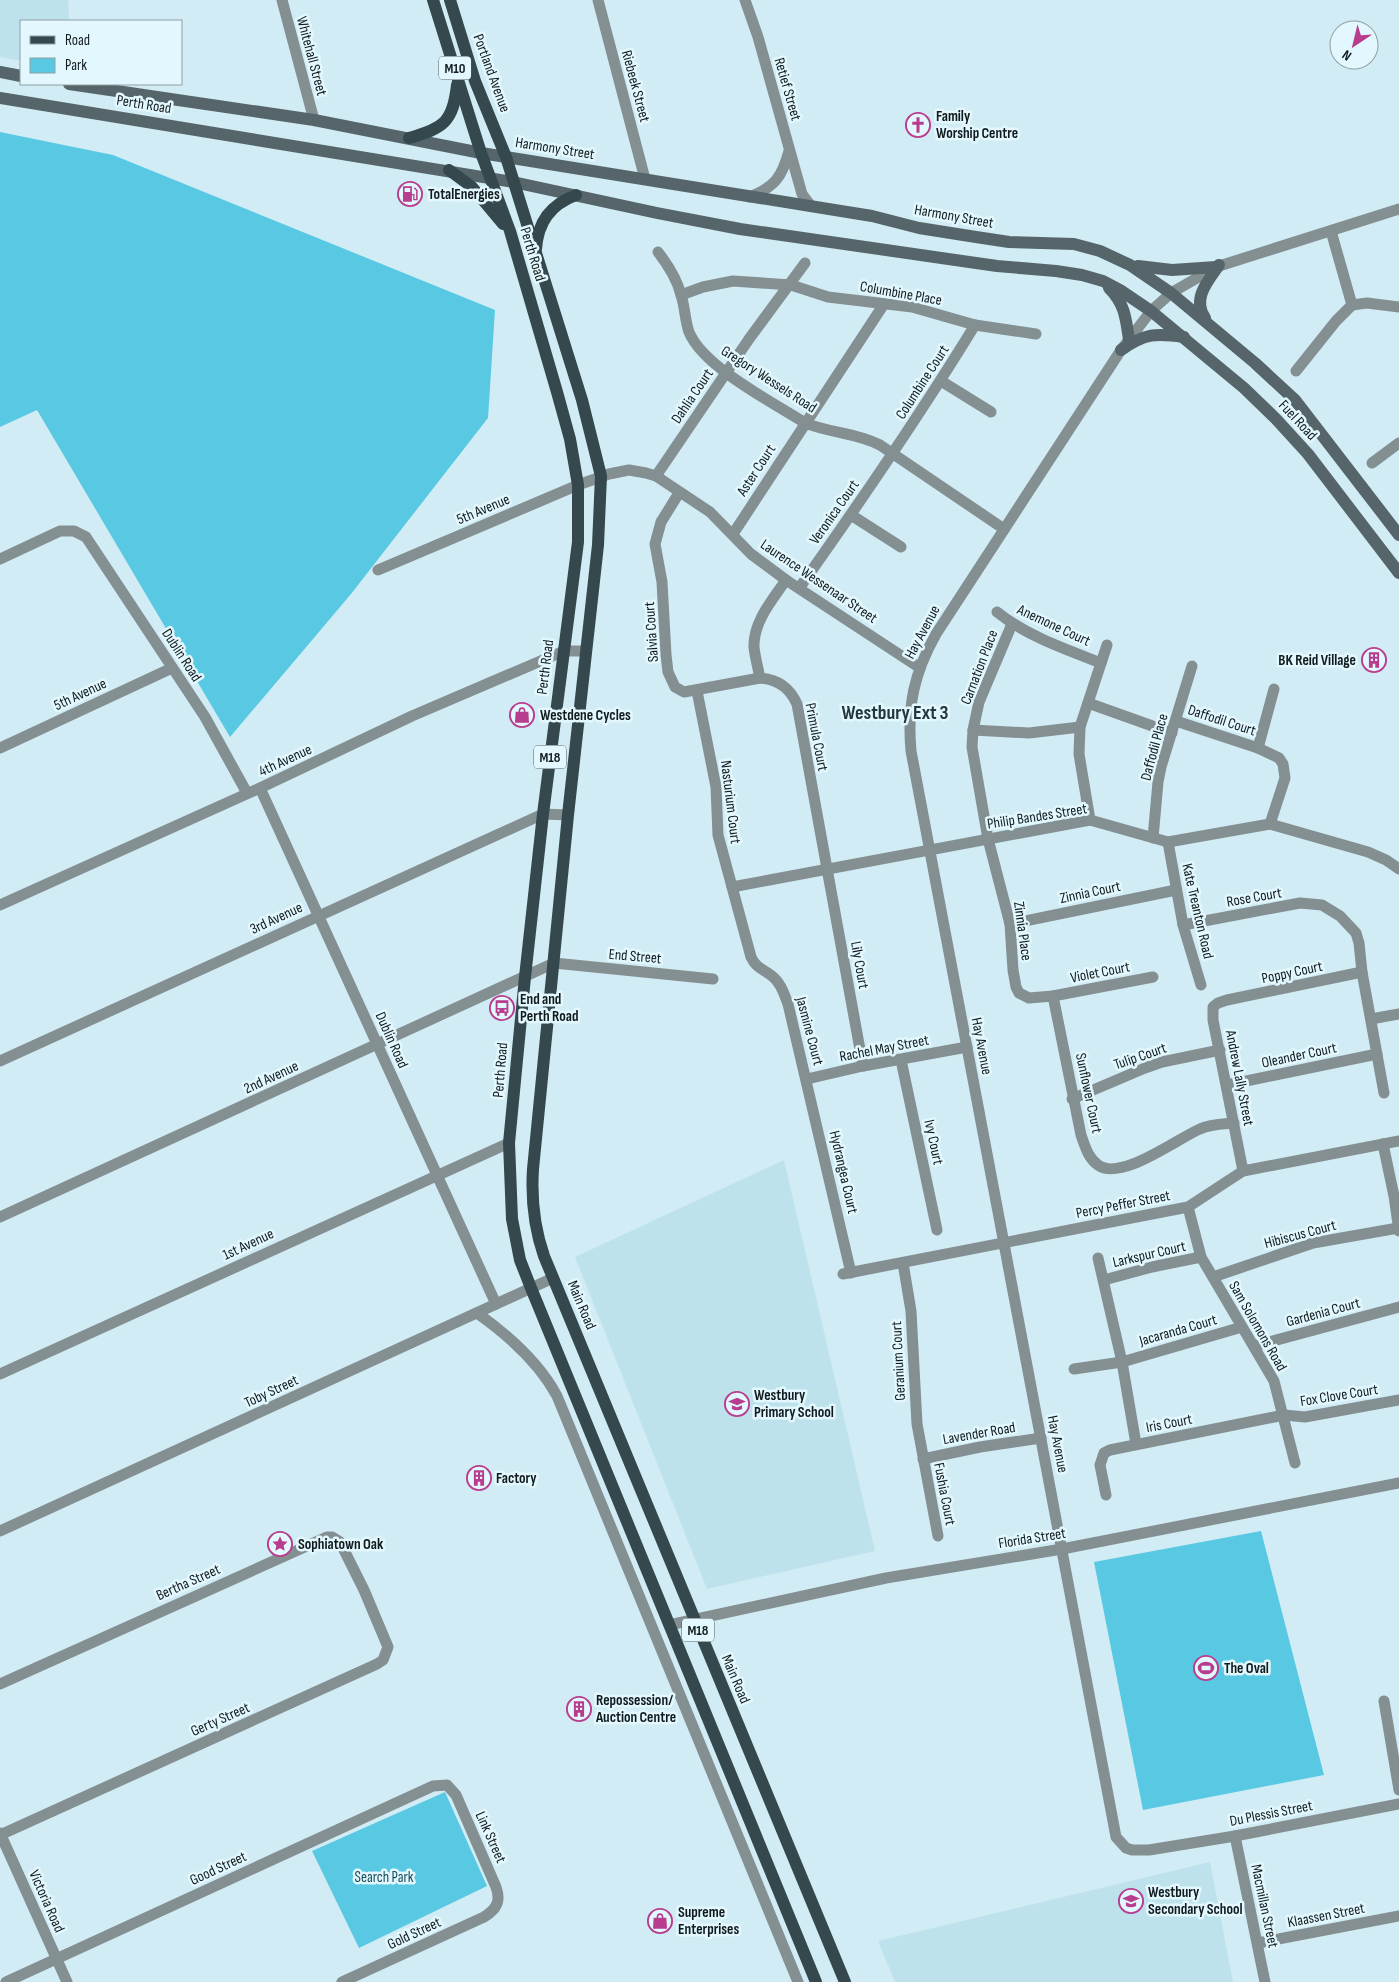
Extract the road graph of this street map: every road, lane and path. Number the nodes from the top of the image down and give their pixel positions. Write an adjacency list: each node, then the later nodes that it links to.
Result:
1 (282, 0): 11 (street, Whitehall Street)
2 (433, 0): 8 (main road, M10)
3 (450, 0): 15 (main road, Portland Avenue / M10)
4 (598, 0): 18 (street, Riebeek Street)
5 (746, 0): 13 (street, Retief Street)
6 (0, 72): 7 (main road)
7 (20, 76)
8 (458, 78): 12 (main road); 14 (main road, M10)
9 (76, 85): 11 (main road, Perth Road)
10 (0, 98): 16 (main road, Perth Road)
11 (314, 120): 12 (main road, Perth Road)
12 (409, 138): 14 (main road, Perth Road)
13 (789, 149): 21 (street); 22 (street, Retief Street)
14 (481, 153): 15 (main road, Harmony Street); 17 (main road, Perth Road / M18)
15 (506, 156): 18 (main road, Harmony Street); 19 (main road, Perth Road / M18)
16 (449, 170): 17 (main road, Perth Road); 24 (main road)
17 (490, 178): 19 (main road, Perth Road); 24 (main road, Perth Road / M18)
18 (644, 179): 21 (main road, Harmony Street)
19 (513, 182): 20 (main road); 27 (main road, Perth Road / M18)
20 (576, 195): 27 (main road); 31 (main road)
21 (749, 196): 22 (main road, Harmony Street)
22 (812, 206): 29 (main road, Harmony Street)
23 (1399, 209): 25 (street)
24 (510, 231): 54 (main road, Perth Road / M18)
25 (1331, 231): 30 (street); 36 (street)
26 (658, 252): 34 (street, Gregory Wessels Road)
27 (536, 254): 52 (main road, Perth Road / M18)
28 (805, 263): 32 (street)
29 (1130, 265): 30 (main road); 33 (main road, Harmony Street)
30 (1218, 266): 33 (street); 40 (main road)
31 (1103, 281): 38 (main road); 43 (main road)
32 (791, 284): 34 (street, Columbine Place); 35 (street, Columbine Place); 44 (street, Dahlia Court)
33 (1171, 293): 38 (street, Hay Avenue); 40 (main road, Fuel Road)
34 (681, 295): 44 (street, Gregory Wessels Road)
35 (884, 304): 39 (street, Columbine Place); 48 (street, Aster Court)
36 (1352, 305): 37 (street); 45 (street)
37 (1399, 307)
38 (1151, 311): 42 (main road, Fuel Road); 43 (street, Hay Avenue)
39 (975, 325): 41 (street, Columbine Place); 46 (street, Columbine Court)
40 (1209, 325): 59 (main road, Fuel Road)
41 (1036, 334)
42 (1184, 337): 43 (main road); 63 (main road, Fuel Road)
43 (1125, 345): 57 (street, Hay Avenue)
44 (726, 372): 48 (street, Gregory Wessels Road); 53 (street, Dahlia Court)
45 (1296, 372)
46 (941, 381): 47 (street); 50 (street, Columbine Court)
47 (991, 412)
48 (805, 423): 50 (street, Gregory Wessels Road); 58 (street, Aster Court)
49 (1399, 443): 51 (street)
50 (893, 454): 56 (street, Veronica Court); 57 (street, Gregory Wessels Road)
51 (1372, 463)
52 (601, 476): 53 (street, Laurence Wessenaar Street); 54 (street, 5th Avenue); 69 (main road, Perth Road / M18)
53 (656, 476): 55 (street, Laurence Wessenaar Street)
54 (578, 485): 62 (street, 5th Avenue); 70 (main road, Perth Road / M18)
55 (679, 493): 58 (street, Laurence Wessenaar Street); 77 (street, Salvia Court)
56 (851, 515): 60 (street); 65 (street, Veronica Court)
57 (1004, 529): 74 (street, Hay Avenue)
58 (732, 534): 64 (street, Laurence Wessenaar Street)
59 (1399, 535)
60 (901, 547)
61 (0, 559): 73 (street, Dublin Road)
62 (378, 570)
63 (1399, 573)
64 (786, 580): 65 (street, Laurence Wessenaar Street); 75 (street)
65 (800, 587): 74 (street, Laurence Wessenaar Street)
66 (996, 612): 67 (street, Anemone Court)
67 (1012, 624): 71 (street, Anemone Court); 81 (street, Carnation Place)
68 (1107, 645): 71 (street)
69 (586, 650): 70 (street, 4th Avenue); 88 (main road, Perth Road / M18)
70 (564, 651): 85 (street, 4th Avenue); 87 (main road, Perth Road / M18)
71 (1101, 663): 78 (street)
72 (1192, 666): 79 (street, Daffodil Place)
73 (172, 668): 83 (street, 5th Avenue); 86 (street, Dublin Road)
74 (920, 668): 94 (street, Hay Avenue)
75 (760, 678): 77 (street, Salvia Court); 95 (street, Primula Court)
76 (1274, 689): 84 (street)
77 (697, 691): 97 (street, Nasturium Court)
78 (1088, 703): 80 (street); 82 (street, Daffodil Court)
79 (1176, 721): 82 (street, Daffodil Place); 84 (street, Daffodil Court)
80 (1080, 727): 81 (street); 89 (street)
81 (973, 730): 92 (street, Carnation Place)
82 (1172, 733): 91 (street, Daffodil Place)
83 (0, 748)
84 (1258, 748): 90 (street, Daffodil Court)
85 (260, 788): 86 (street, 4th Avenue); 100 (street, Dublin Road)
86 (247, 793): 99 (street, 4th Avenue)
87 (543, 814): 88 (street, 3rd Avenue); 100 (street, 3rd Avenue); 105 (main road, Perth Road / M18)
88 (568, 815): 103 (main road, Perth Road / M18)
89 (1090, 820): 91 (street, Philip Bandes Street); 92 (street, Philip Bandes Street)
90 (1270, 824): 93 (street, Philip Bandes Street); 96 (street, Philip Bandes Street)
91 (1154, 838): 93 (street, Philip Bandes Street)
92 (988, 839): 94 (street, Philip Bandes Street); 101 (street, Zinnia Place)
93 (1168, 842): 98 (street, Kate Treanton Road)
94 (931, 849): 95 (street, Philip Bandes Street); 114 (street, Hay Avenue)
95 (826, 869): 97 (street, Philip Bandes Street); 119 (street, Lily Court)
96 (1399, 869)
97 (732, 887): 120 (street, Jasmine Court)
98 (1176, 890): 101 (street, Zinnia Court); 102 (street, Kate Treanton Road)
99 (0, 905)
100 (318, 915): 113 (street, Dublin Road); 118 (street, 3rd Avenue)
101 (1010, 924): 109 (street, Zinnia Place)
102 (1184, 925): 104 (street, Rose Court); 108 (street, Kate Treanton Road)
103 (554, 963): 105 (street, 2nd Avenue); 107 (street, End Street); 141 (main road, Perth Road / M18)
104 (1362, 972): 110 (street, Poppy Court); 112 (street, Rose Court)
105 (525, 977): 113 (street, 2nd Avenue); 126 (main road, Perth Road / M18)
106 (1153, 977): 109 (street, Violet Court)
107 (713, 979)
108 (1201, 985)
109 (1053, 996): 123 (street, Sunflower Court)
110 (1227, 1000): 115 (street, Andrew Lally Street)
111 (1399, 1014): 112 (street)
112 (1371, 1019): 116 (street, Rose Court)
113 (379, 1045): 129 (street, Dublin Road); 132 (street, 2nd Avenue)
114 (967, 1046): 117 (street, Rachel May Street); 135 (street, Hay Avenue)
115 (1220, 1050): 121 (street, Andrew Lally Street); 123 (street, Tulip Court)
116 (1377, 1054): 121 (street, Oleander Court); 122 (street, Rose Court)
117 (901, 1060): 119 (street, Rachel May Street); 133 (street, Ivy Court)
118 (0, 1061)
119 (863, 1066): 120 (street, Rachel May Street)
120 (807, 1079): 139 (street, Hydrangea Court)
121 (1227, 1085): 124 (street, Andrew Lally Street)
122 (1384, 1093)
123 (1072, 1099): 124 (street, Sunflower Court)
124 (1234, 1123): 128 (street, Andrew Lally Street)
125 (1399, 1141): 127 (street, Percy Peffer Street)
126 (509, 1143): 129 (street, 1st Avenue); 143 (main road, Perth Road / M18)
127 (1383, 1144): 128 (street, Percy Peffer Street); 130 (street)
128 (1243, 1170): 131 (street, Percy Peffer Street)
129 (436, 1175): 144 (street, Dublin Road); 151 (street, 1st Avenue)
130 (1397, 1195): 134 (street)
131 (1188, 1207): 135 (street, Percy Peffer Street); 136 (street, Sam Solomons Road)
132 (0, 1217)
133 (937, 1230)
134 (1399, 1230): 140 (street, Hibiscus Court)
135 (1004, 1243): 138 (street, Percy Peffer Street); 154 (street, Hay Avenue)
136 (1201, 1257): 140 (street, Sam Solomons Road); 142 (street, Larkspur Court)
137 (1098, 1258): 142 (street, Larkspur Court)
138 (903, 1262): 139 (street, Percy Peffer Street); 156 (street, Geranium Court)
139 (847, 1274)
140 (1212, 1277): 147 (street, Sam Solomons Road)
141 (553, 1278): 143 (street, Toby Street); 164 (main road, Main Road / M18)
142 (1104, 1280): 149 (street, Larkspur Court)
143 (530, 1288): 144 (street, Toby Street); 165 (main road, M18)
144 (496, 1304): 146 (street, Toby Street)
145 (1399, 1307): 148 (street, Gardenia Court)
146 (477, 1313): 160 (street, Toby Street); 181 (street)
147 (1242, 1326): 148 (street, Sam Solomons Road); 149 (street, Jacaranda Court)
148 (1254, 1346): 153 (street, Sam Solomons Road)
149 (1122, 1362): 150 (street, Jacaranda Court); 155 (street, Larkspur Court)
150 (1074, 1369)
151 (0, 1374)
152 (1399, 1400): 153 (street, Fox Clove Court)
153 (1284, 1415): 155 (street, Iris Court); 157 (street, Sam Solomons Road)
154 (1041, 1438): 156 (street, Lavender Road); 162 (street, Hay Avenue)
155 (1136, 1444): 159 (street, Iris Court)
156 (923, 1459): 161 (street, Fushia Court)
157 (1295, 1463)
158 (1399, 1484): 162 (street, Florida Street)
159 (1106, 1495)
160 (0, 1531)
161 (938, 1536)
162 (1062, 1549): 164 (street, Florida Street); 173 (street, Hay Avenue)
163 (364, 1590): 166 (street, Bertha Street); 171 (street, Gerty Street)
164 (693, 1619): 165 (street, Florida Street); 183 (main road, Main Road / M18)
165 (670, 1625): 182 (main road, M18)
166 (0, 1684)
167 (1384, 1700): 169 (street)
168 (443, 1784): 174 (street, Link Street); 177 (street, Good Street)
169 (1399, 1790)
170 (1399, 1804): 172 (street, Du Plessis Street)
171 (0, 1834): 177 (street, Victoria Road)
172 (1235, 1836): 173 (street, Du Plessis Street); 176 (street, Macmillan Street)
173 (1149, 1850)
174 (496, 1908): 180 (street, Gold Street)
175 (1399, 1916): 176 (street, Klaassen Street)
176 (1258, 1944): 184 (street, Macmillan Street)
177 (56, 1959): 178 (street, Good Street); 179 (street, Victoria Road)
178 (6, 1982)
179 (67, 1982)
180 (342, 1982)
181 (798, 1982)
182 (816, 1982)
183 (845, 1982)
184 (1265, 1982)

